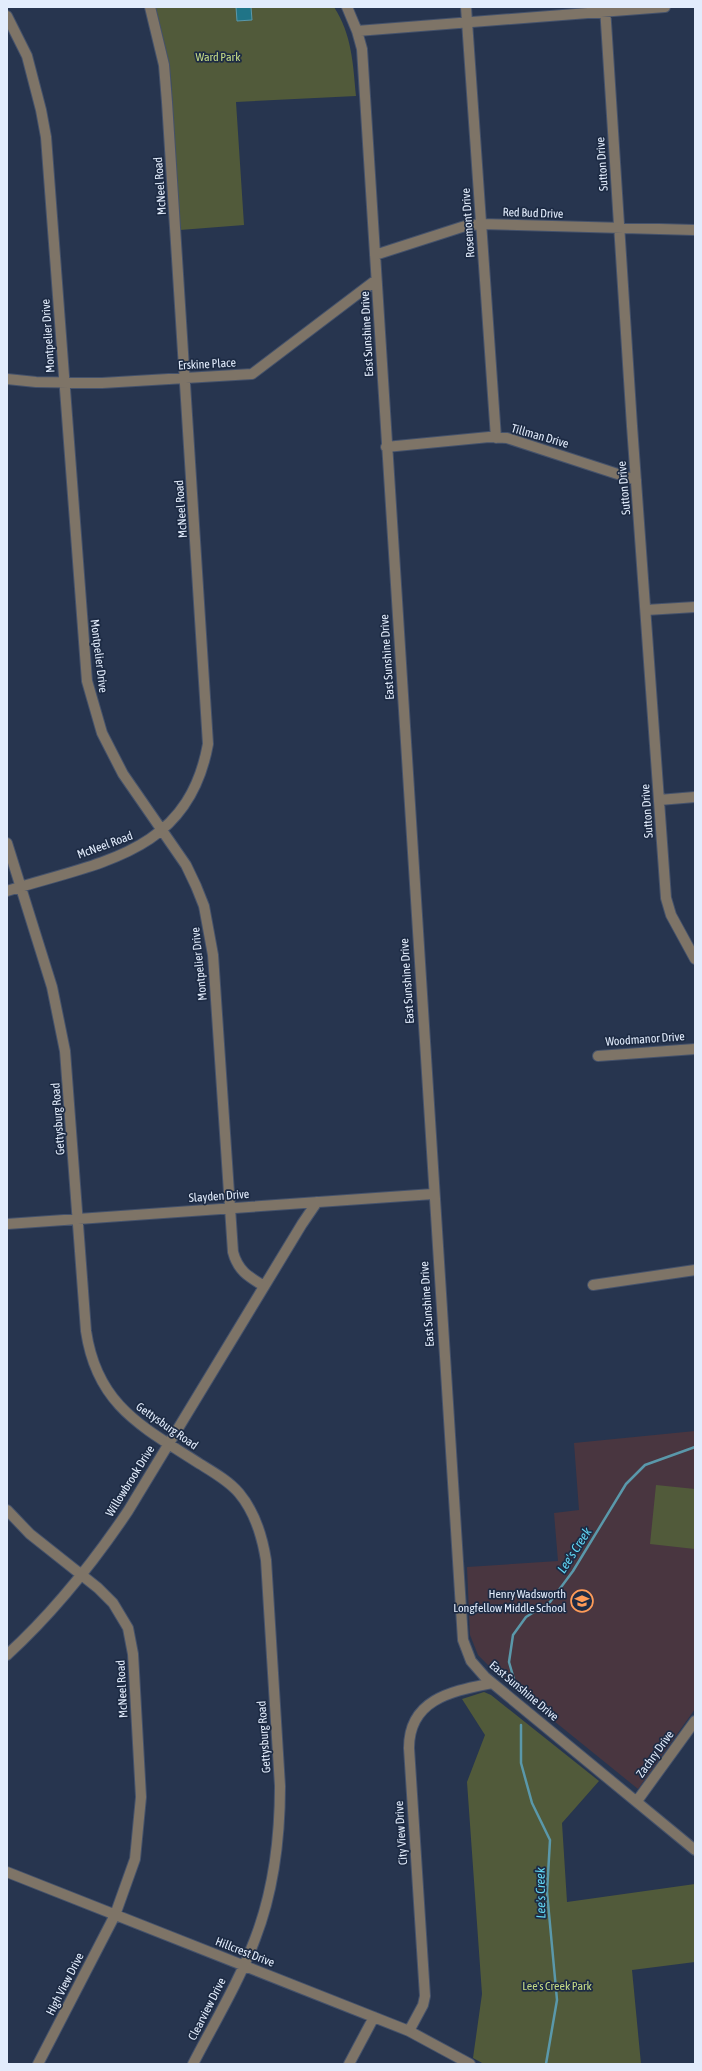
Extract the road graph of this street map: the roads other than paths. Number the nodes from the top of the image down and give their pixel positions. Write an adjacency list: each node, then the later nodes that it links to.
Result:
1 (150, 7): 14 (street, McNeel Road)
2 (347, 7): 8 (street, East Sunshine Drive)
3 (466, 7): 7 (street, Rosemont Drive)
4 (665, 7): 5 (street)
5 (605, 9): 7 (street); 10 (street, Sutton Drive)
6 (7, 16): 16 (street, Montpelier Drive)
7 (467, 22): 8 (street); 9 (street, Rosemont Drive)
8 (357, 31): 12 (street, East Sunshine Drive)
9 (481, 224): 10 (street, Red Bud Drive); 12 (street, Red Bud Drive); 17 (street, Rosemont Drive)
10 (619, 228): 11 (street, Red Bud Drive); 19 (street, Sutton Drive)
11 (695, 230)
12 (375, 255): 13 (street, East Sunshine Drive)
13 (376, 280): 14 (street, Erskine Place); 18 (street, East Sunshine Drive)
14 (185, 378): 16 (street, Erskine Place); 24 (street, McNeel Road)
15 (7, 379): 16 (street, Erskine Place)
16 (64, 383): 24 (street, Montpelier Drive)
17 (496, 438): 18 (street, Tillman Drive); 19 (street, Tillman Drive)
18 (386, 447): 31 (street, East Sunshine Drive)
19 (636, 480): 21 (street, Sutton Drive)
20 (695, 607): 21 (street)
21 (646, 610): 23 (street, Sutton Drive)
22 (695, 797): 23 (street)
23 (659, 800): 28 (street, Sutton Drive)
24 (163, 830): 26 (street, McNeel Road); 33 (street, Montpelier Drive)
25 (7, 843): 26 (street, Gettysburg Road)
26 (21, 886): 27 (street, McNeel Road); 34 (street, Gettysburg Road)
27 (7, 891)
28 (695, 959)
29 (695, 1049): 30 (street, Woodmanor Drive)
30 (598, 1056)
31 (433, 1194): 32 (street, Slayden Drive); 43 (street, East Sunshine Drive)
32 (317, 1202): 33 (street, Slayden Drive); 38 (street, Willowbrook Drive)
33 (230, 1208): 34 (street, Slayden Drive); 38 (street, Montpelier Drive)
34 (78, 1219): 35 (street, Slayden Drive); 39 (street, Gettysburg Road)
35 (7, 1224)
36 (695, 1270): 37 (street)
37 (593, 1285)
38 (264, 1286): 39 (street, Willowbrook Drive)
39 (169, 1444): 41 (street, Willowbrook Drive); 49 (street, Gettysburg Road)
40 (7, 1510): 41 (street, McNeel Road)
41 (82, 1574): 42 (street, Willowbrook Drive); 48 (street, McNeel Road)
42 (7, 1654)
43 (492, 1683): 45 (street, East Sunshine Drive); 51 (street, City View Drive)
44 (695, 1721): 45 (street, Zachry Drive)
45 (637, 1801): 46 (street, East Sunshine Drive)
46 (695, 1850)
47 (7, 1872): 48 (street, Hillcrest Drive)
48 (115, 1915): 49 (street, Hillcrest Drive); 52 (street, High View Drive)
49 (244, 1966): 50 (street, Hillcrest Drive); 53 (street, Clearview Drive)
50 (374, 2017): 51 (street, Hillcrest Drive); 54 (street)
51 (409, 2031): 55 (street, Hillcrest Drive)
52 (38, 2064)
53 (193, 2064)
54 (349, 2064)
55 (470, 2064)

